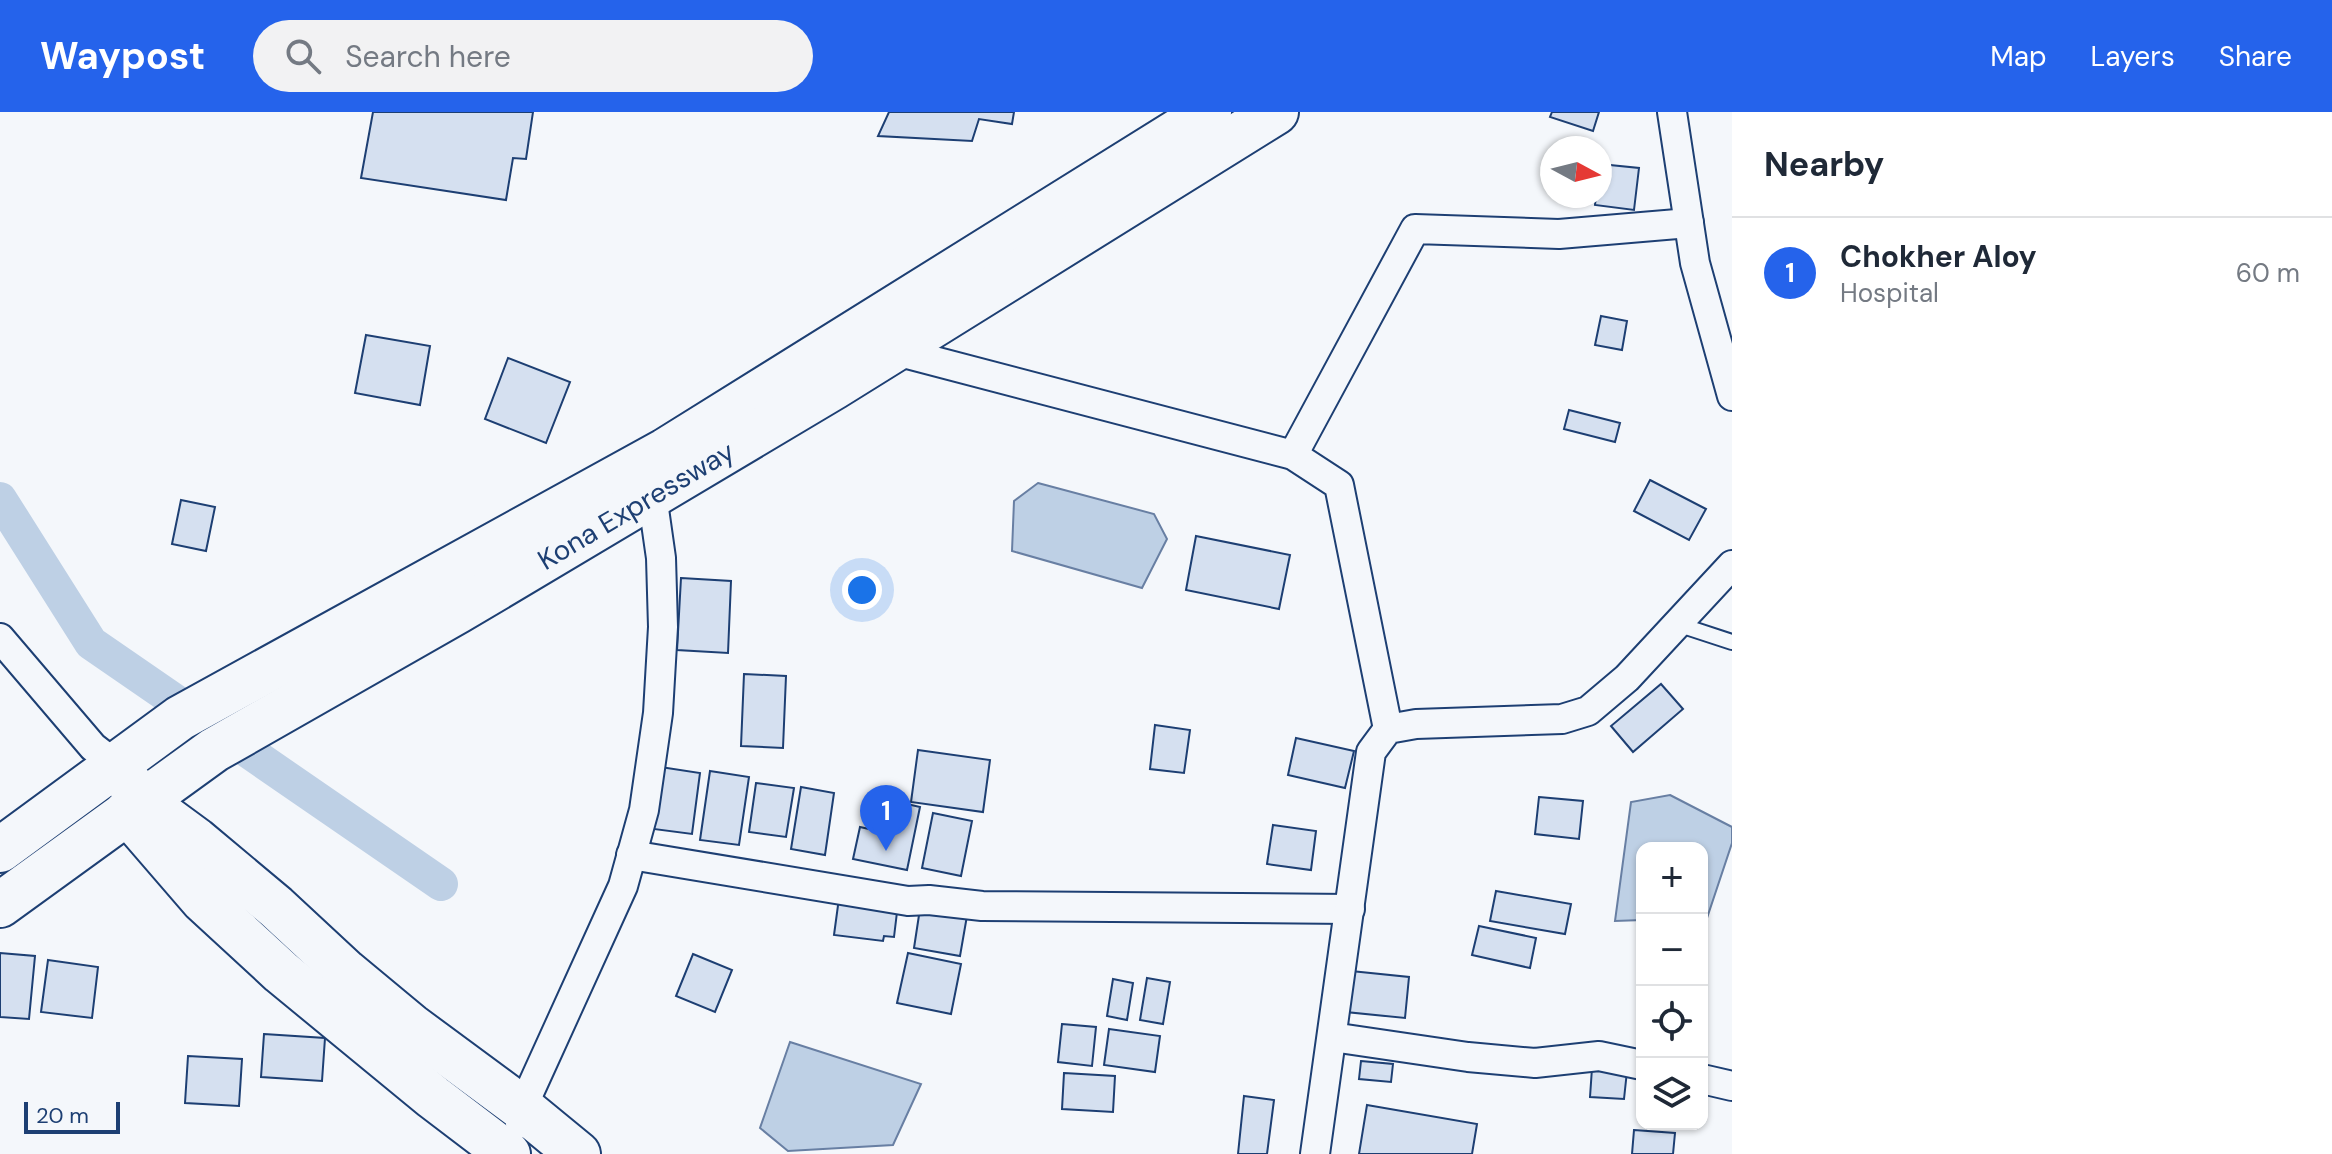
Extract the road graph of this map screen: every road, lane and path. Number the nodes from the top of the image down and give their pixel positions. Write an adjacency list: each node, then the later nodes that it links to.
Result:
1 (1209, 112): 14 (main road, Kona Expressway)
2 (1276, 112): 5 (main road, Kona Expressway)
3 (1672, 112): 4 (street)
4 (1689, 223): 6 (street); 7 (street)
5 (892, 350): 7 (street); 8 (main road, Kona Expressway)
6 (1732, 396)
7 (1293, 455): 13 (street)
8 (652, 495): 15 (main road, Kona Expressway); 17 (street)
9 (1732, 565): 10 (street)
10 (1677, 624): 12 (lane); 13 (street)
11 (0, 638): 14 (street)
12 (1732, 642)
13 (1388, 729): 19 (street)
14 (102, 763): 15 (main road); 16 (main road, Kona Expressway)
15 (136, 807): 18 (main road, Kona Expressway); 24 (main road); 25 (main road)
16 (0, 850)
17 (631, 855): 19 (street); 24 (street)
18 (0, 905)
19 (1350, 909): 20 (street)
20 (1332, 1037): 21 (street); 28 (street)
21 (1636, 1064)
22 (1708, 1080): 23 (street)
23 (1732, 1086)
24 (522, 1108): 26 (street); 27 (main road)
25 (508, 1154)
26 (517, 1154)
27 (578, 1154)
28 (1315, 1154)

